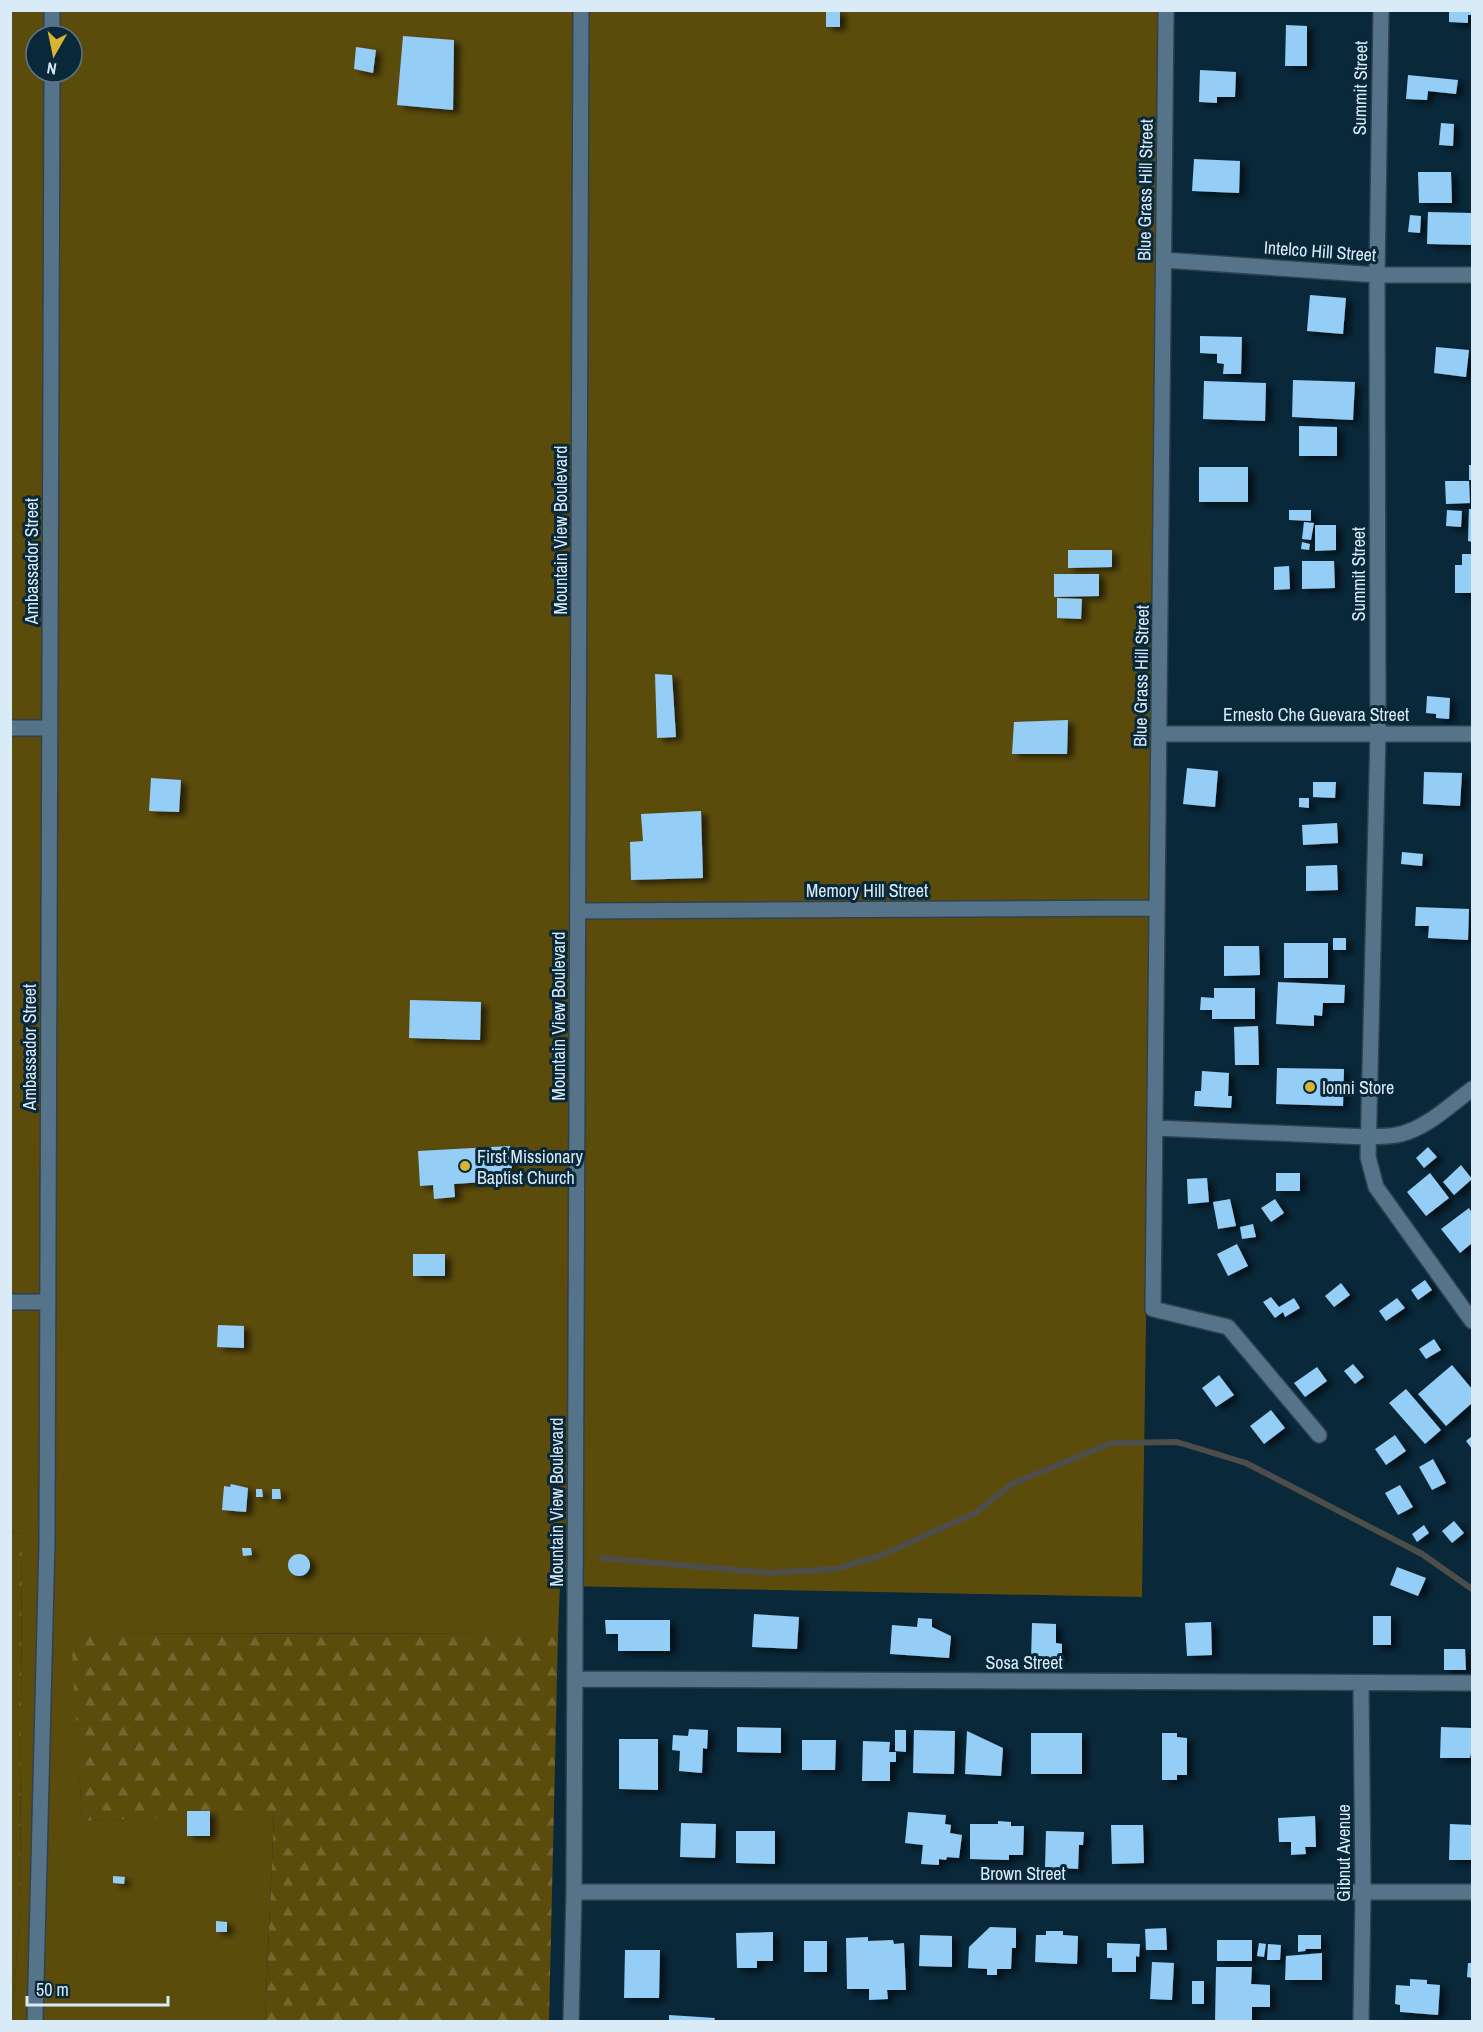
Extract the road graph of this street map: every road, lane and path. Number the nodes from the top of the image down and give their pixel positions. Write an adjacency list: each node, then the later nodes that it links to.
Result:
1 (581, 10): 14 (street, Mountain View Boulevard)
2 (1166, 10): 5 (street, Blue Grass Hill Street)
3 (1381, 10): 6 (street, Summit Street)
4 (52, 84): 9 (street, Ambassador Street)
5 (1164, 260): 6 (street, Intelco Hill Street); 10 (street, Blue Grass Hill Street)
6 (1377, 275): 7 (street, Intelco Hill Street); 11 (street, Summit Street)
7 (1473, 275)
8 (10, 728): 9 (street)
9 (50, 728): 19 (street, Ambassador Street)
10 (1160, 734): 11 (street, Ernesto Che Guevara Street); 13 (street, Blue Grass Hill Street)
11 (1378, 734): 12 (street, Ernesto Che Guevara Street); 17 (street, Summit Street)
12 (1473, 734)
13 (1157, 908): 14 (street, Memory Hill Street); 16 (street, Blue Grass Hill Street)
14 (578, 911): 22 (street, Mountain View Boulevard)
15 (1473, 1089): 17 (street)
16 (1155, 1128): 17 (street); 21 (street, Blue Grass Hill Street)
17 (1368, 1137): 20 (street, Summit Street)
18 (10, 1302): 19 (street)
19 (48, 1302): 28 (street, Ambassador Street)
20 (1473, 1321)
21 (1319, 1435)
22 (575, 1679): 23 (street, Sosa Street); 25 (street, Mountain View Boulevard)
23 (1361, 1683): 24 (street, Sosa Street); 27 (street, Gibnut Avenue)
24 (1473, 1683)
25 (574, 1892): 27 (street, Brown Street); 29 (street, Mountain View Boulevard)
26 (1473, 1892): 27 (street, Brown Street)
27 (1363, 1893): 30 (street, Gibnut Avenue)
28 (35, 2022)
29 (571, 2022)
30 (1361, 2022)

